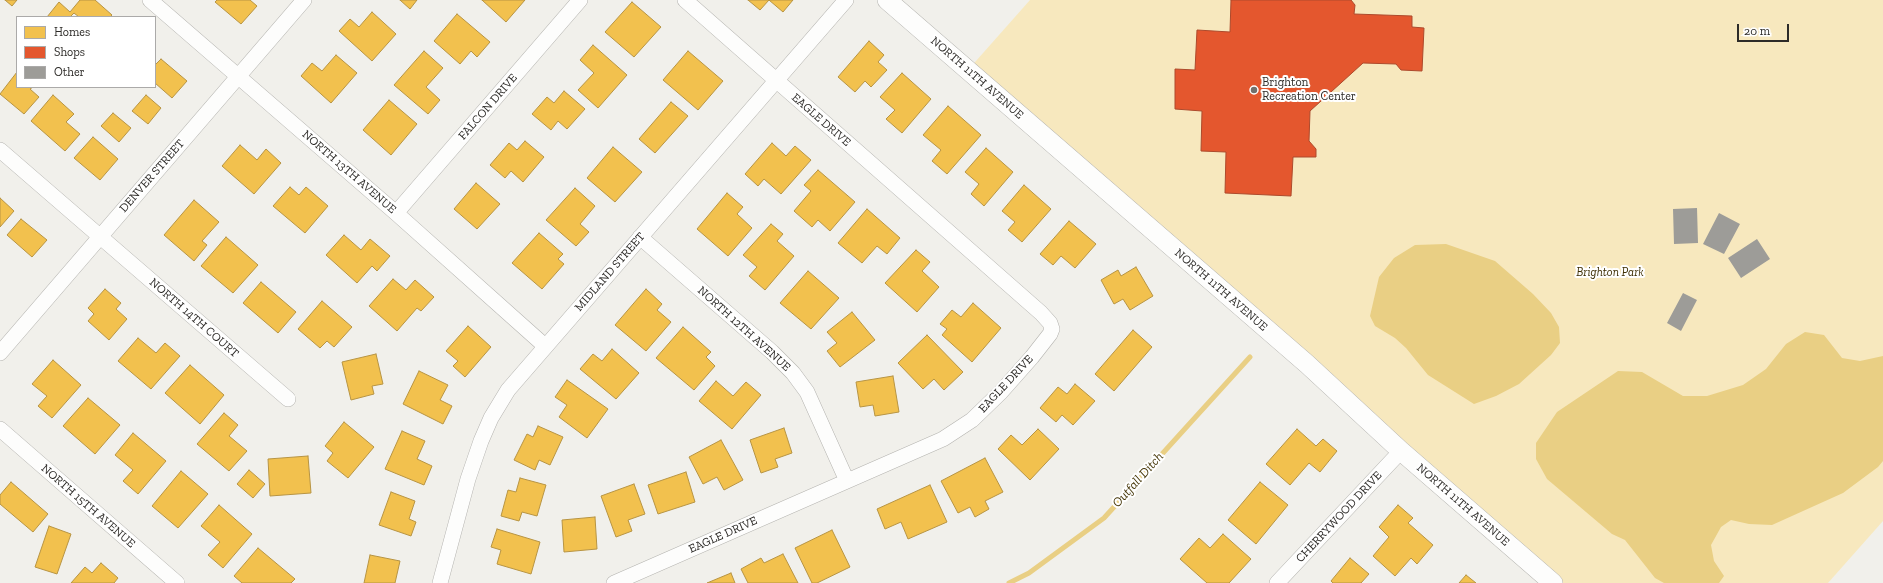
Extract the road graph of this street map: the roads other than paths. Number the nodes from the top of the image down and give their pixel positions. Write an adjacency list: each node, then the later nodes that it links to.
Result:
1 (150, 0): 7 (street, NORTH 13TH AVENUE)
2 (304, 0): 7 (street, DENVER STREET)
3 (580, 0): 10 (street, FALCON DRIVE)
4 (685, 0): 8 (street)
5 (846, 0): 8 (street, MIDLAND STREET)
6 (887, 0): 17 (street, NORTH 11TH AVENUE)
7 (238, 76): 10 (street, NORTH 13TH AVENUE); 11 (street, DENVER STREET)
8 (777, 81): 12 (street, MIDLAND STREET); 18 (street, EAGLE DRIVE)
9 (0, 150): 11 (street, NORTH 14TH COURT)
10 (396, 213): 13 (street, NORTH 13TH AVENUE)
11 (100, 237): 14 (street, DENVER STREET); 15 (street, NORTH 14TH COURT)
12 (640, 237): 13 (street, MIDLAND STREET); 18 (street, NORTH 12TH AVENUE)
13 (545, 346): 20 (street, MIDLAND STREET)
14 (0, 353)
15 (288, 400)
16 (0, 429): 19 (street, NORTH 15TH AVENUE)
17 (1400, 451): 22 (street, CHERRYWOOD DRIVE); 23 (street, NORTH 11TH AVENUE)
18 (846, 481): 21 (street, EAGLE DRIVE)
19 (177, 583)
20 (440, 583)
21 (614, 583)
22 (1277, 583)
23 (1553, 583)

